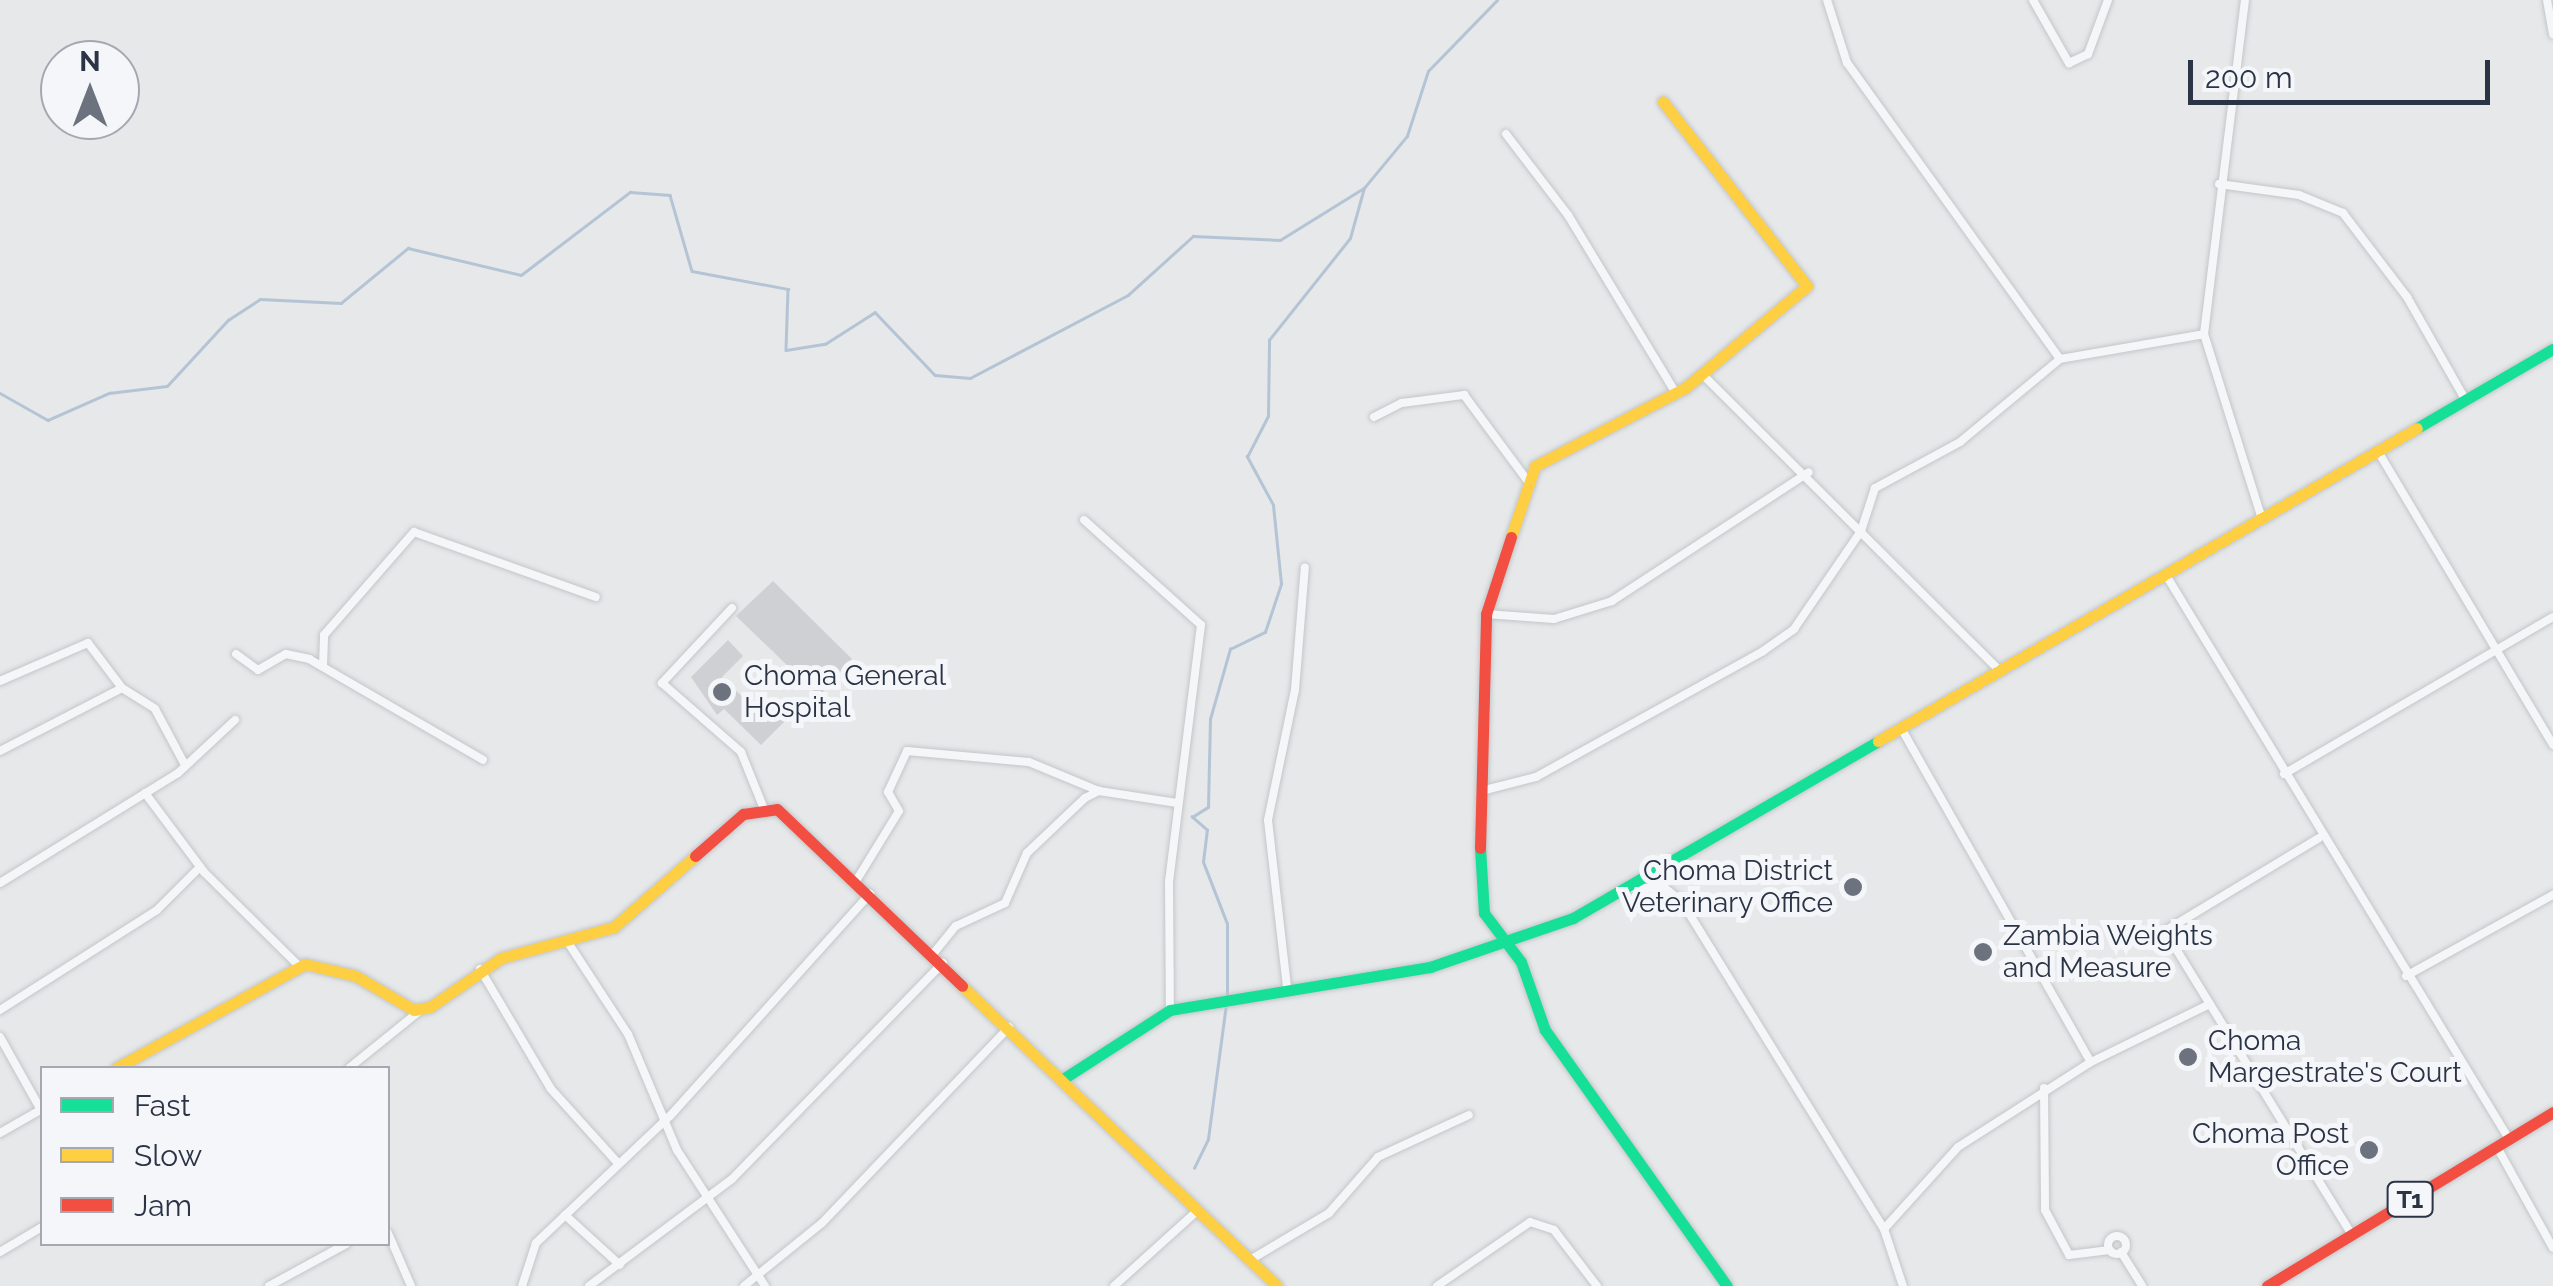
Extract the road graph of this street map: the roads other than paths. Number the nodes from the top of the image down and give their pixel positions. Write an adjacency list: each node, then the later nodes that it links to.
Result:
1 (1827, 0): 12 (street)
2 (2033, 0): 3 (street)
3 (2108, 0)
4 (2245, 0): 9 (street)
5 (2548, 0): 6 (street)
6 (2553, 34)
7 (1663, 102): 13 (main road)
8 (1506, 134): 14 (street)
9 (2220, 184): 10 (street); 15 (street)
10 (2204, 334): 12 (street); 21 (street)
11 (2553, 349): 15 (main road)
12 (2060, 359): 22 (street)
13 (1703, 375): 14 (main road); 18 (street)
14 (1676, 392): 19 (main road)
15 (2466, 401): 17 (main road)
16 (1374, 418): 19 (street)
17 (2379, 454): 21 (main road); 29 (street)
18 (1809, 472): 22 (street); 27 (street)
19 (1528, 480): 27 (main road)
20 (1084, 520): 45 (street)
21 (2264, 523): 24 (main road)
22 (1861, 531): 32 (street); 42 (street)
23 (1305, 568): 60 (street)
24 (2169, 580): 32 (main road); 41 (street)
25 (596, 597): 31 (street)
26 (732, 608): 46 (street)
27 (1486, 614): 42 (main road)
28 (2553, 617): 29 (street)
29 (2498, 652): 37 (street); 41 (street)
30 (236, 654): 31 (street)
31 (323, 666): 39 (street)
32 (2000, 671): 36 (main road)
33 (0, 682): 34 (street)
34 (122, 688): 38 (street); 40 (street)
35 (235, 720): 40 (street)
36 (1901, 728): 51 (main road); 67 (street)
37 (2553, 745)
38 (0, 752)
39 (483, 760)
40 (185, 765): 44 (street)
41 (2284, 774): 47 (street)
42 (1485, 790): 55 (main road)
43 (1100, 791): 45 (street); 49 (street); 56 (street)
44 (145, 793): 48 (street); 50 (street)
45 (1178, 803): 64 (street)
46 (764, 808): 49 (main road); 54 (main road)
47 (2320, 838): 59 (street); 61 (street)
48 (200, 867): 57 (street); 62 (street)
49 (856, 880): 52 (main road)
50 (0, 883)
51 (1628, 888): 55 (main road); 85 (street)
52 (870, 894): 56 (main road); 76 (street)
53 (2553, 895): 59 (street)
54 (569, 944): 58 (main road); 76 (street)
55 (1510, 946): 60 (main road); 106 (main road)
56 (938, 958): 65 (main road); 81 (street)
57 (299, 966): 63 (main road); 68 (main road)
58 (480, 969): 63 (main road); 80 (street)
59 (2406, 976): 78 (street)
60 (1287, 987): 64 (main road)
61 (2210, 1004): 67 (street); 86 (street)
62 (0, 1010)
63 (422, 1010): 69 (street)
64 (1170, 1010): 70 (main road)
65 (1009, 1027): 70 (main road); 95 (street)
66 (0, 1037): 72 (street)
67 (2091, 1062): 71 (street)
68 (120, 1066)
69 (351, 1066)
70 (1063, 1079): 82 (main road)
71 (2044, 1088): 85 (street); 90 (street)
72 (40, 1107)
73 (40, 1111): 77 (street)
74 (2553, 1112): 78 (main road, T1)
75 (1469, 1114): 93 (street)
76 (663, 1122): 80 (street); 81 (street)
77 (0, 1133)
78 (2509, 1139): 79 (main road, T1)
79 (2497, 1146): 86 (main road, T1); 89 (street)
80 (617, 1162): 83 (street)
81 (710, 1198): 94 (street); 95 (street)
82 (1198, 1211): 93 (main road); 102 (street)
83 (564, 1215): 94 (street); 98 (street)
84 (40, 1227): 91 (street)
85 (1884, 1229): 107 (street)
86 (2352, 1234): 109 (main road, T1)
87 (390, 1238): 97 (street)
88 (342, 1246): 96 (street)
89 (2553, 1248)
90 (2110, 1250): 92 (street); 92 (street)
91 (0, 1252)
92 (2122, 1252): 108 (street)
93 (1250, 1260): 103 (main road)
94 (620, 1265): 99 (street)
95 (756, 1278): 100 (street); 101 (street)
96 (269, 1286)
97 (411, 1286)
98 (522, 1286)
99 (589, 1286)
100 (744, 1286)
101 (765, 1286)
102 (1114, 1286)
103 (1277, 1286)
104 (1437, 1286): 105 (street)
105 (1597, 1286)
106 (1727, 1286)
107 (1904, 1286)
108 (2142, 1286)
109 (2266, 1286)

